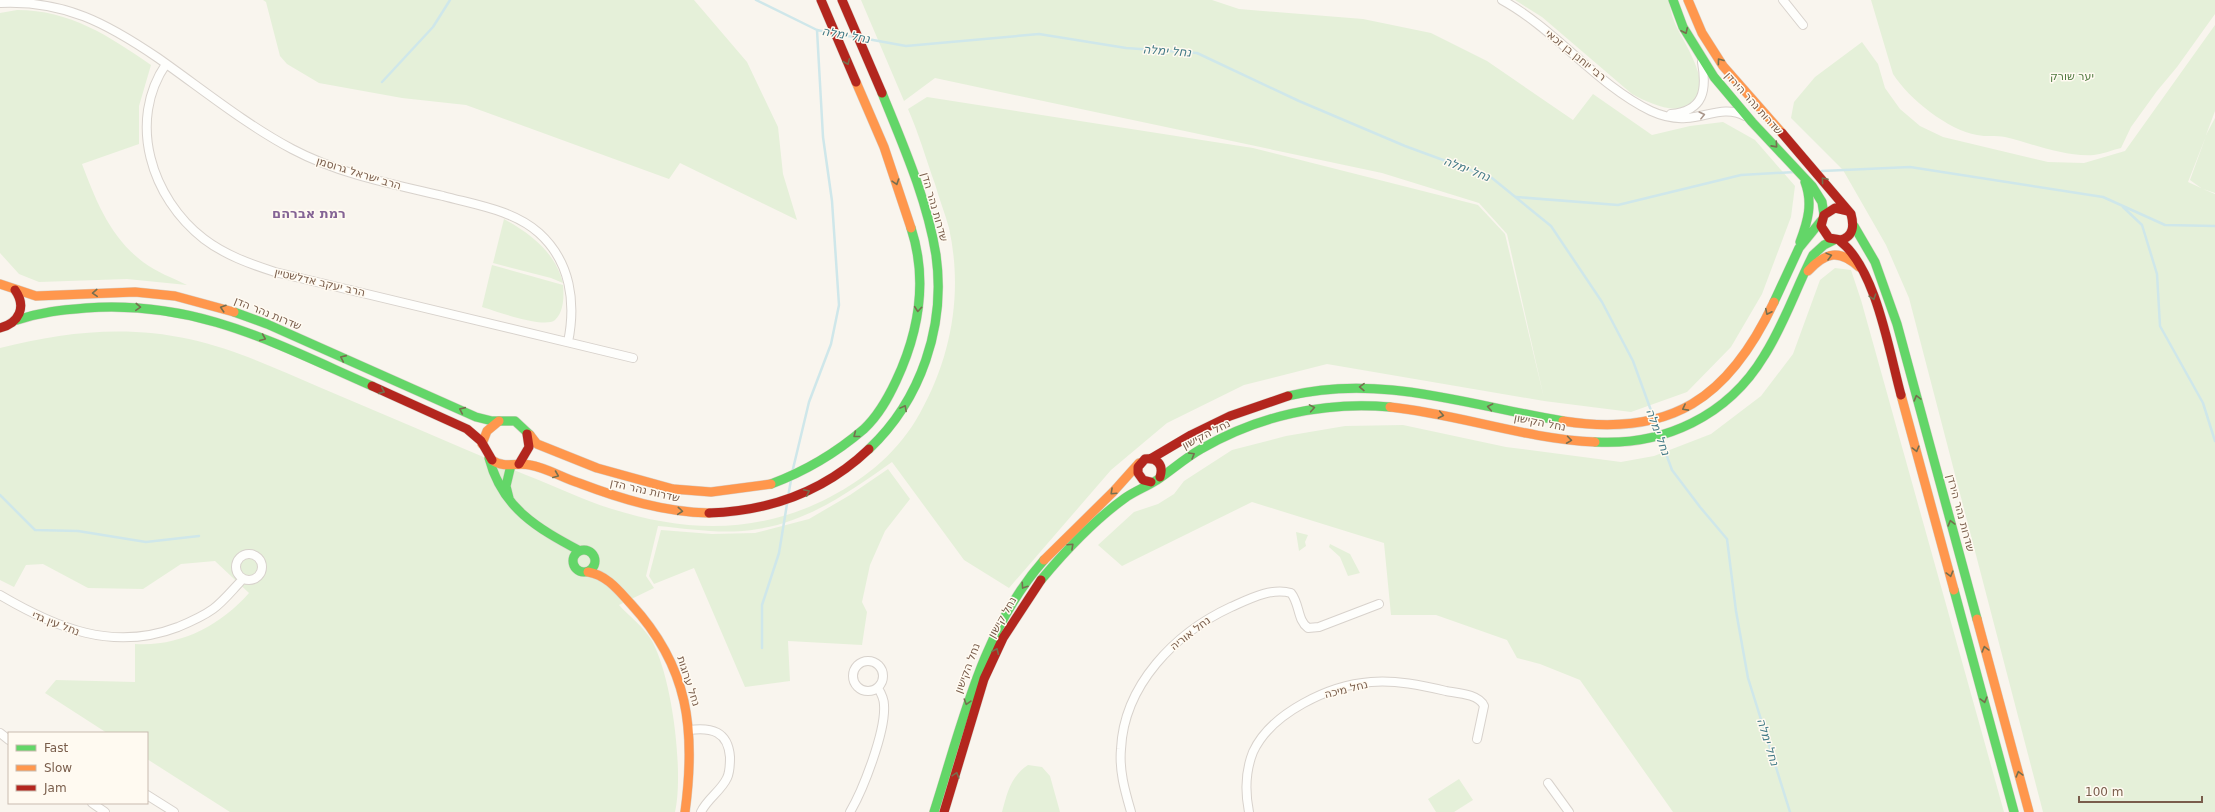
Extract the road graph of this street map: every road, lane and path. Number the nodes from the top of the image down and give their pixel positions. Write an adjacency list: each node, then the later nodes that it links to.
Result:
1 (821, 0): 28 (main road, שדרות נהר הדן, one-way to 28)
2 (842, 0): 33 (main road, שדרות נהר הדן, one-way to 2)
3 (1502, 0): 11 (street, רבי יוחנן בן זכאי)
4 (1673, 0): 9 (main road, שדרות נהר הירדן, one-way to 9)
5 (1688, 0): 14 (main road, שדרות נהר הירדן, one-way to 5)
6 (1783, 0): 8 (street)
7 (0, 3): 10 (street, הרב ישראל גרוסמן)
8 (1803, 25)
9 (1702, 59): 11 (street, רבי יוחנן בן זכאי); 12 (main road, שדרות נהר הירדן)
10 (166, 64): 25 (street, הרב ישראל גרוסמן); 25 (street, הרב יעקב אדלשטיין)
11 (1651, 110): 12 (street, רבי יוחנן בן זכאי, one-way to 12)
12 (1751, 118): 13 (main road, שדרות נהר הירדן, one-way to 13)
13 (1800, 172): 15 (main road, שדרות נהר הירדן); 19 (main road)
14 (1848, 211): 15 (main road); 16 (main road)
15 (1823, 218): 17 (main road); 19 (main road)
16 (1854, 226): 17 (main road); 65 (main road, שדרות נהר הירדן, one-way to 16)
17 (1837, 240): 18 (main road); 20 (main road, נחל הקישון)
18 (1864, 273): 20 (main road, one-way to 18); 64 (main road, one-way to 64)
19 (1785, 277): 31 (main road, נחל הקישון, one-way to 31)
20 (1800, 281): 34 (main road, נחל הקישון, one-way to 20)
21 (1, 283): 22 (main road, שדרות נהר הדן)
22 (14, 289): 23 (main road); 27 (main road, שדרות נהר הדן, one-way to 22)
23 (17, 320): 24 (main road); 29 (main road, one-way to 29)
24 (0, 328)
25 (568, 342): 26 (street, הרב יעקב אדלשטיין)
26 (633, 358)
27 (499, 421): 28 (main road, שדרות נהר הדן); 29 (main road)
28 (527, 432): 33 (main road)
29 (482, 444): 30 (main road)
30 (489, 458): 33 (main road, שדרות נהר הדן); 36 (main road)
31 (1152, 458): 32 (main road); 34 (main road)
32 (1139, 463): 35 (main road); 59 (main road, נחל הקישון, one-way to 59)
33 (515, 464): 36 (main road)
34 (1160, 477): 35 (main road)
35 (1152, 482): 60 (main road, נחל קישון, one-way to 35)
36 (512, 504): 37 (main road)
37 (551, 534): 38 (main road); 39 (main road)
38 (580, 551): 39 (main road); 40 (main road)
39 (573, 560): 41 (main road)
40 (595, 564): 41 (main road); 43 (main road, נחל ערוגות)
41 (588, 572): 43 (main road, נחל ערוגות)
42 (243, 579): 44 (street, נחל עין גדי)
43 (607, 580): 47 (main road, נחל ערוגות)
44 (0, 595)
45 (1380, 604): 61 (street, נחל אוריה)
46 (878, 688): 58 (street)
47 (689, 730): 56 (main road, נחל ערוגות); 57 (street)
48 (0, 733): 50 (street)
49 (1477, 738): 62 (street, נחל מיכה)
50 (8, 739)
51 (1548, 783): 63 (street)
52 (148, 796): 55 (street)
53 (93, 804): 54 (street)
54 (105, 812)
55 (174, 812)
56 (685, 812)
57 (701, 812)
58 (850, 812)
59 (934, 812)
60 (944, 812)
61 (1131, 812)
62 (1249, 812)
63 (1569, 812)
64 (2014, 812)
65 (2029, 812)

